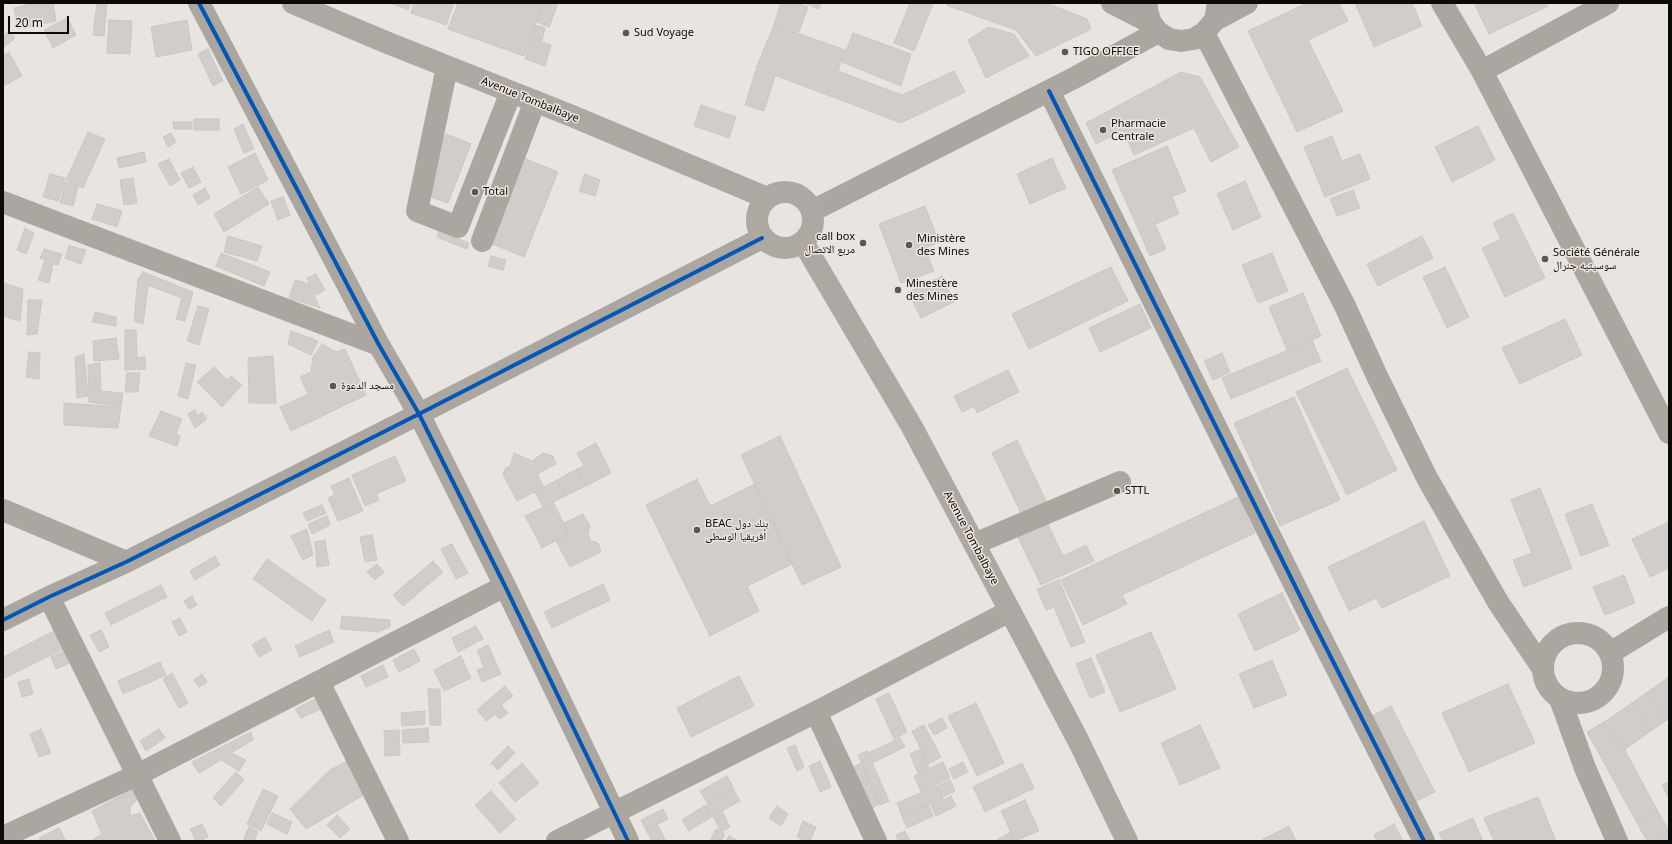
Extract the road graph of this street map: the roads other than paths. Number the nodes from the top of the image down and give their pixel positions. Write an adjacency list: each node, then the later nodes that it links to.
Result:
1 (199, 3): 24 (street)
2 (293, 3): 9 (main road, Avenue Tombalbaye)
3 (1112, 3): 8 (street)
4 (1247, 3): 7 (street)
5 (1442, 3): 10 (street)
6 (1608, 3): 10 (street)
7 (1213, 19): 8 (street); 37 (street)
8 (1152, 20): 11 (street)
9 (447, 66): 12 (main road, Avenue Tombalbaye); 18 (street)
10 (1482, 71): 26 (street)
11 (1049, 91): 19 (street); 50 (street)
12 (511, 92): 13 (main road, Avenue Tombalbaye); 14 (street)
13 (535, 101): 15 (street); 16 (main road, Avenue Tombalbaye)
14 (491, 143): 15 (street); 18 (street)
15 (516, 153): 20 (street)
16 (767, 198): 19 (main road); 21 (main road)
17 (3, 202): 24 (street)
18 (467, 203): 20 (street)
19 (812, 211): 23 (main road)
20 (492, 213): 22 (street)
21 (762, 238): 23 (main road); 25 (street)
22 (482, 241)
23 (803, 242): 29 (main road, Avenue Tombalbaye)
24 (379, 345): 25 (street)
25 (420, 414): 30 (street); 31 (street)
26 (1669, 432)
27 (1120, 482): 29 (street)
28 (3, 510): 30 (street)
29 (974, 544): 33 (main road, Avenue Tombalbaye)
30 (126, 562): 32 (street)
31 (504, 586): 38 (street); 42 (street)
32 (49, 597): 35 (street); 41 (street)
33 (1010, 611): 40 (street); 49 (main road, Avenue Tombalbaye)
34 (1669, 617): 36 (street)
35 (3, 620)
36 (1610, 653): 37 (street); 39 (street)
37 (1543, 669): 39 (street)
38 (319, 682): 41 (street); 45 (street)
39 (1560, 699): 51 (street)
40 (816, 712): 42 (street); 48 (street)
41 (137, 775): 43 (street); 44 (street)
42 (614, 811): 46 (street); 47 (street)
43 (3, 837)
44 (170, 841)
45 (398, 841)
46 (557, 841)
47 (628, 841)
48 (876, 841)
49 (1127, 841)
50 (1424, 841)
51 (1617, 841)

